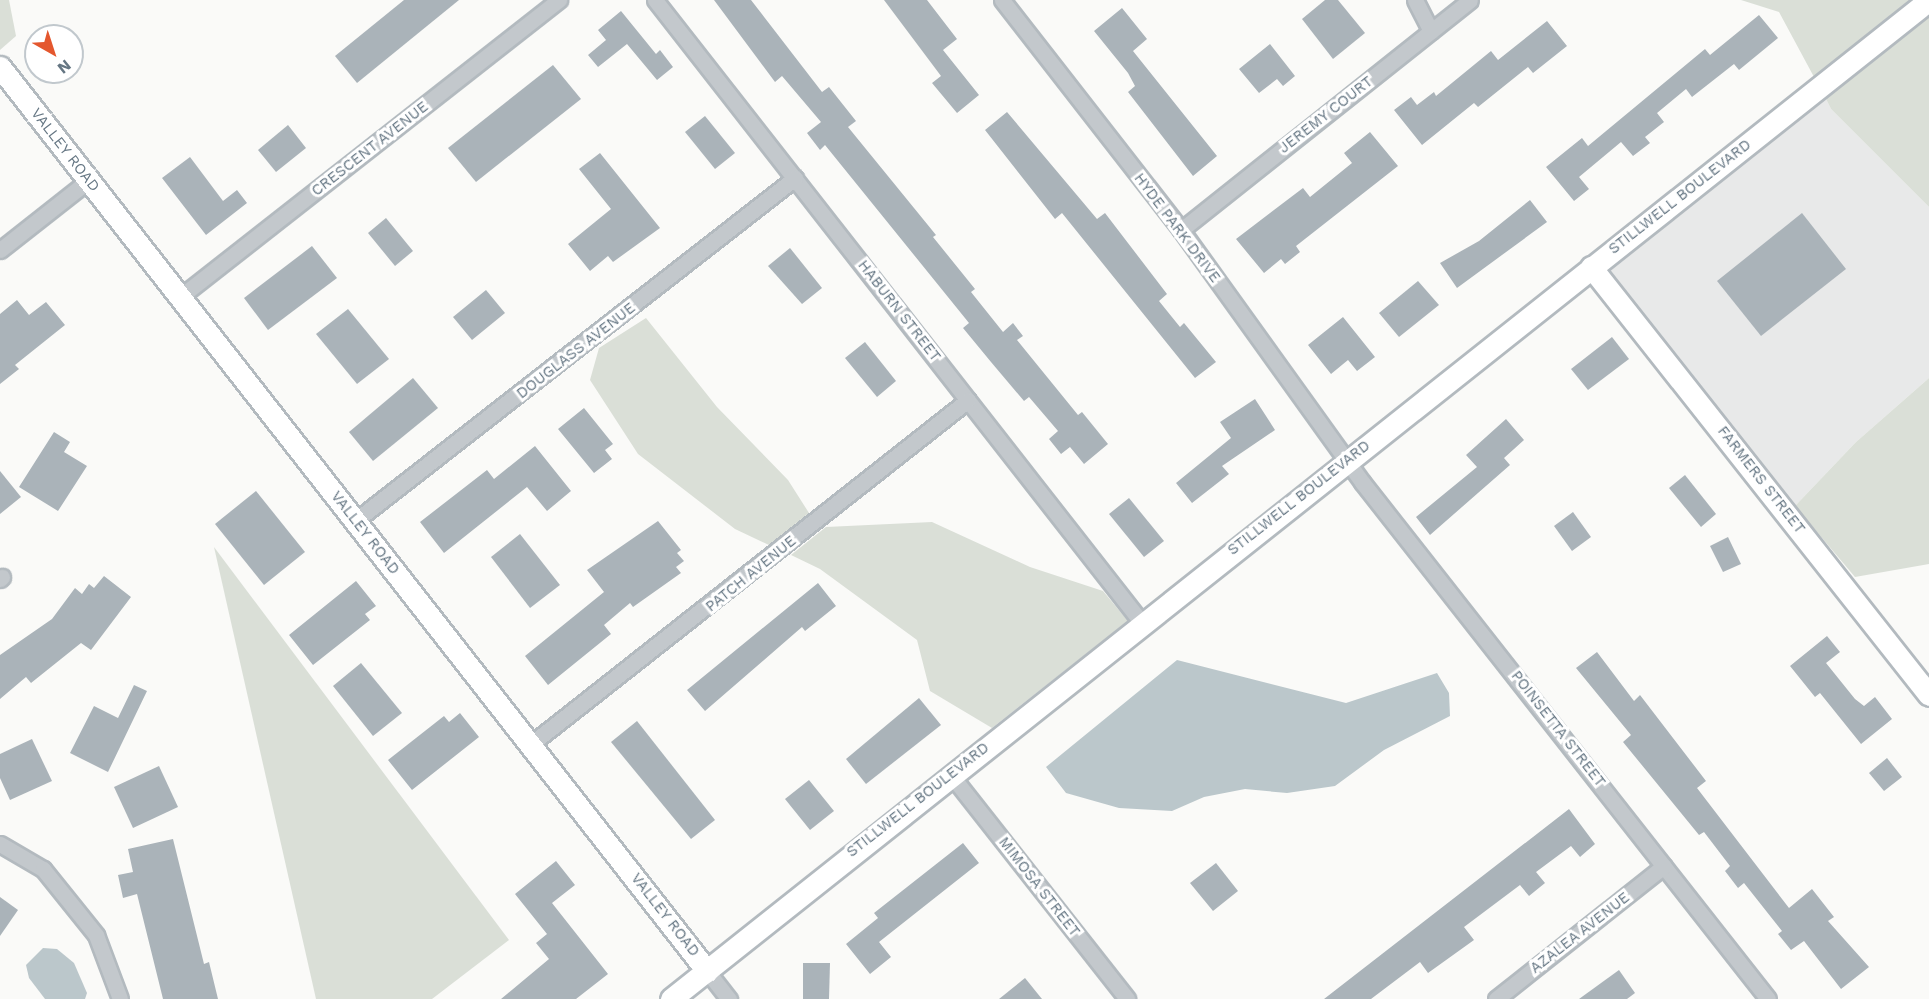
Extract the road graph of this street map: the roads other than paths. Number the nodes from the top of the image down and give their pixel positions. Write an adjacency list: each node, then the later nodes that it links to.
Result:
1 (560, 0): 14 (street, CRESCENT AVENUE)
2 (655, 0): 9 (street, HABURN STREET)
3 (1002, 0): 11 (street, HYDE PARK DRIVE)
4 (1415, 0): 7 (street)
5 (1470, 0): 7 (street, JEREMY COURT)
6 (1929, 0): 13 (street, STILLWELL BOULEVARD)
7 (1431, 32): 11 (street, JEREMY COURT)
8 (0, 67): 10 (street, VALLEY ROAD)
9 (795, 178): 15 (street, HABURN STREET); 17 (street, DOUGLASS AVENUE)
10 (89, 180): 12 (street); 14 (street, VALLEY ROAD)
11 (1181, 230): 16 (street, HYDE PARK DRIVE)
12 (0, 250)
13 (1592, 267): 16 (street, STILLWELL BOULEVARD); 19 (street, FARMERS STREET)
14 (180, 297): 17 (street, VALLEY ROAD)
15 (968, 400): 18 (street, HABURN STREET); 20 (street, PATCH AVENUE)
16 (1347, 460): 18 (street, STILLWELL BOULEVARD); 23 (street, POINSETTA STREET)
17 (355, 521): 20 (street, VALLEY ROAD)
18 (1142, 623): 21 (street, STILLWELL BOULEVARD)
19 (1929, 695)
20 (531, 744): 24 (street, VALLEY ROAD)
21 (951, 775): 24 (street, STILLWELL BOULEVARD); 28 (street, MIMOSA STREET)
22 (0, 844): 25 (street)
23 (1664, 866): 29 (street, AZALEA AVENUE); 30 (street, POINSETTA STREET)
24 (707, 970): 26 (street, STILLWELL BOULEVARD); 27 (street, VALLEY ROAD)
25 (120, 999)
26 (671, 999)
27 (729, 999)
28 (1127, 999)
29 (1496, 999)
30 (1768, 999)

